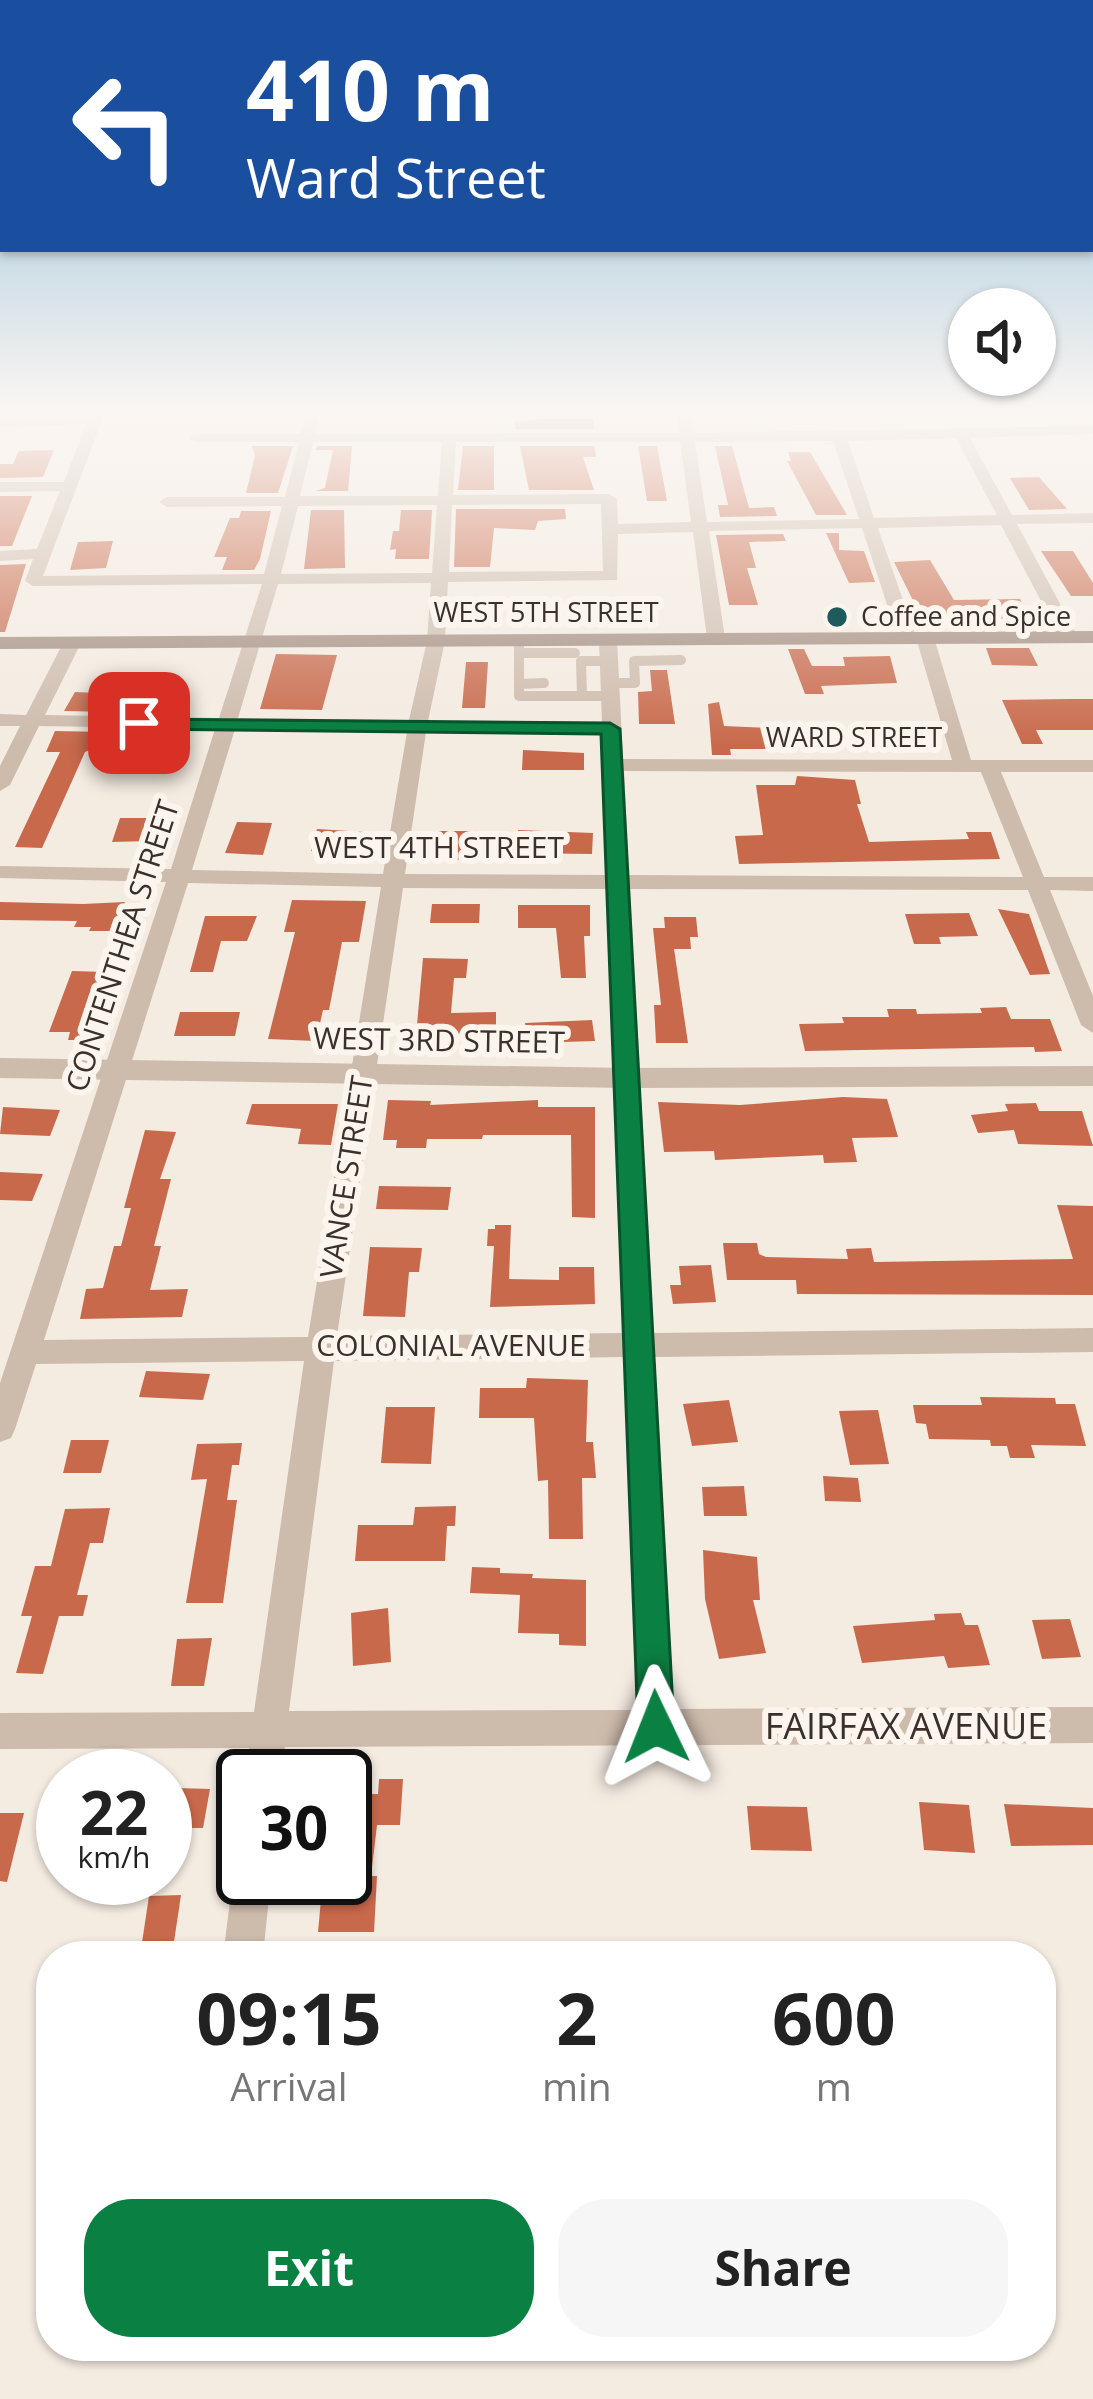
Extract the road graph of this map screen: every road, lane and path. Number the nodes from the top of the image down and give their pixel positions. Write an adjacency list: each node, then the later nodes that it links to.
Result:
1 (56, 522): 11 (street)
2 (287, 522): 14 (street, CONTENTHEA STREET)
3 (441, 522): 13 (street, VANCE STREET)
4 (609, 522): 10 (street)
5 (697, 522): 9 (street)
6 (917, 522): 8 (street)
7 (1008, 522): 18 (street)
8 (869, 523): 9 (street); 17 (street)
9 (698, 527): 10 (street); 16 (street)
10 (609, 529): 13 (street)
11 (44, 554): 12 (street); 14 (street)
12 (0, 556)
13 (439, 579): 14 (street); 19 (street, VANCE STREET)
14 (271, 580): 20 (street, CONTENTHEA STREET)
15 (1093, 637): 18 (main road, WEST 5TH STREET)
16 (716, 638): 17 (main road, WEST 5TH STREET); 23 (main road, WEST 5TH STREET)
17 (916, 638): 18 (main road, WEST 5TH STREET); 36 (street)
18 (1069, 638)
19 (436, 641): 20 (main road, WEST 5TH STREET); 24 (main road, WEST 5TH STREET); 33 (street, VANCE STREET)
20 (250, 642): 22 (main road, WEST 5TH STREET); 32 (street, CONTENTHEA STREET)
21 (0, 643): 22 (main road, WEST 5TH STREET)
22 (72, 643): 31 (street)
23 (658, 650): 25 (lane); 27 (main road, WEST 5TH STREET); 27 (lane)
24 (519, 652): 26 (lane); 27 (main road, WEST 5TH STREET); 29 (lane)
25 (681, 660)
26 (543, 662)
27 (593, 670): 29 (lane); 34 (street)
28 (544, 683): 29 (lane)
29 (519, 684)
30 (0, 721): 31 (street)
31 (34, 721): 32 (street); 39 (street)
32 (226, 725): 33 (street); 41 (street, CONTENTHEA STREET)
33 (417, 727): 34 (street); 43 (street, VANCE STREET)
34 (610, 729): 35 (street)
35 (615, 765): 36 (street, WARD STREET); 42 (street)
36 (963, 765): 37 (street, WARD STREET)
37 (989, 766): 38 (street, WARD STREET); 44 (street)
38 (1093, 766)
39 (0, 785)
40 (0, 872): 41 (street, WEST 4TH STREET)
41 (180, 874): 43 (street, WEST 4TH STREET); 48 (street, CONTENTHEA STREET)
42 (620, 879): 43 (street, WEST 4TH STREET); 44 (street, WEST 4TH STREET); 51 (street)
43 (394, 880): 49 (street, VANCE STREET)
44 (1036, 883): 45 (street, WEST 4TH STREET); 46 (street)
45 (1093, 884)
46 (1093, 1025)
47 (0, 1068): 48 (street, WEST 3RD STREET)
48 (115, 1069): 49 (street, WEST 3RD STREET); 55 (street, CONTENTHEA STREET)
49 (363, 1072): 51 (street, WEST 3RD STREET); 53 (street, VANCE STREET)
50 (1093, 1076): 51 (street, WEST 3RD STREET)
51 (627, 1078): 54 (street)
52 (1093, 1340): 54 (street, COLONIAL AVENUE)
53 (321, 1346): 54 (street, COLONIAL AVENUE); 55 (street, COLONIAL AVENUE); 59 (street, VANCE STREET)
54 (640, 1346): 58 (street)
55 (25, 1352): 56 (street, CONTENTHEA STREET)
56 (0, 1429)
57 (1093, 1725): 58 (street, FAIRFAX AVENUE)
58 (656, 1727): 59 (street, FAIRFAX AVENUE)
59 (268, 1730): 60 (street, FAIRFAX AVENUE); 61 (street, VANCE STREET)
60 (0, 1731)
61 (266, 1749)
62 (249, 1905): 63 (street)
63 (245, 1941)

